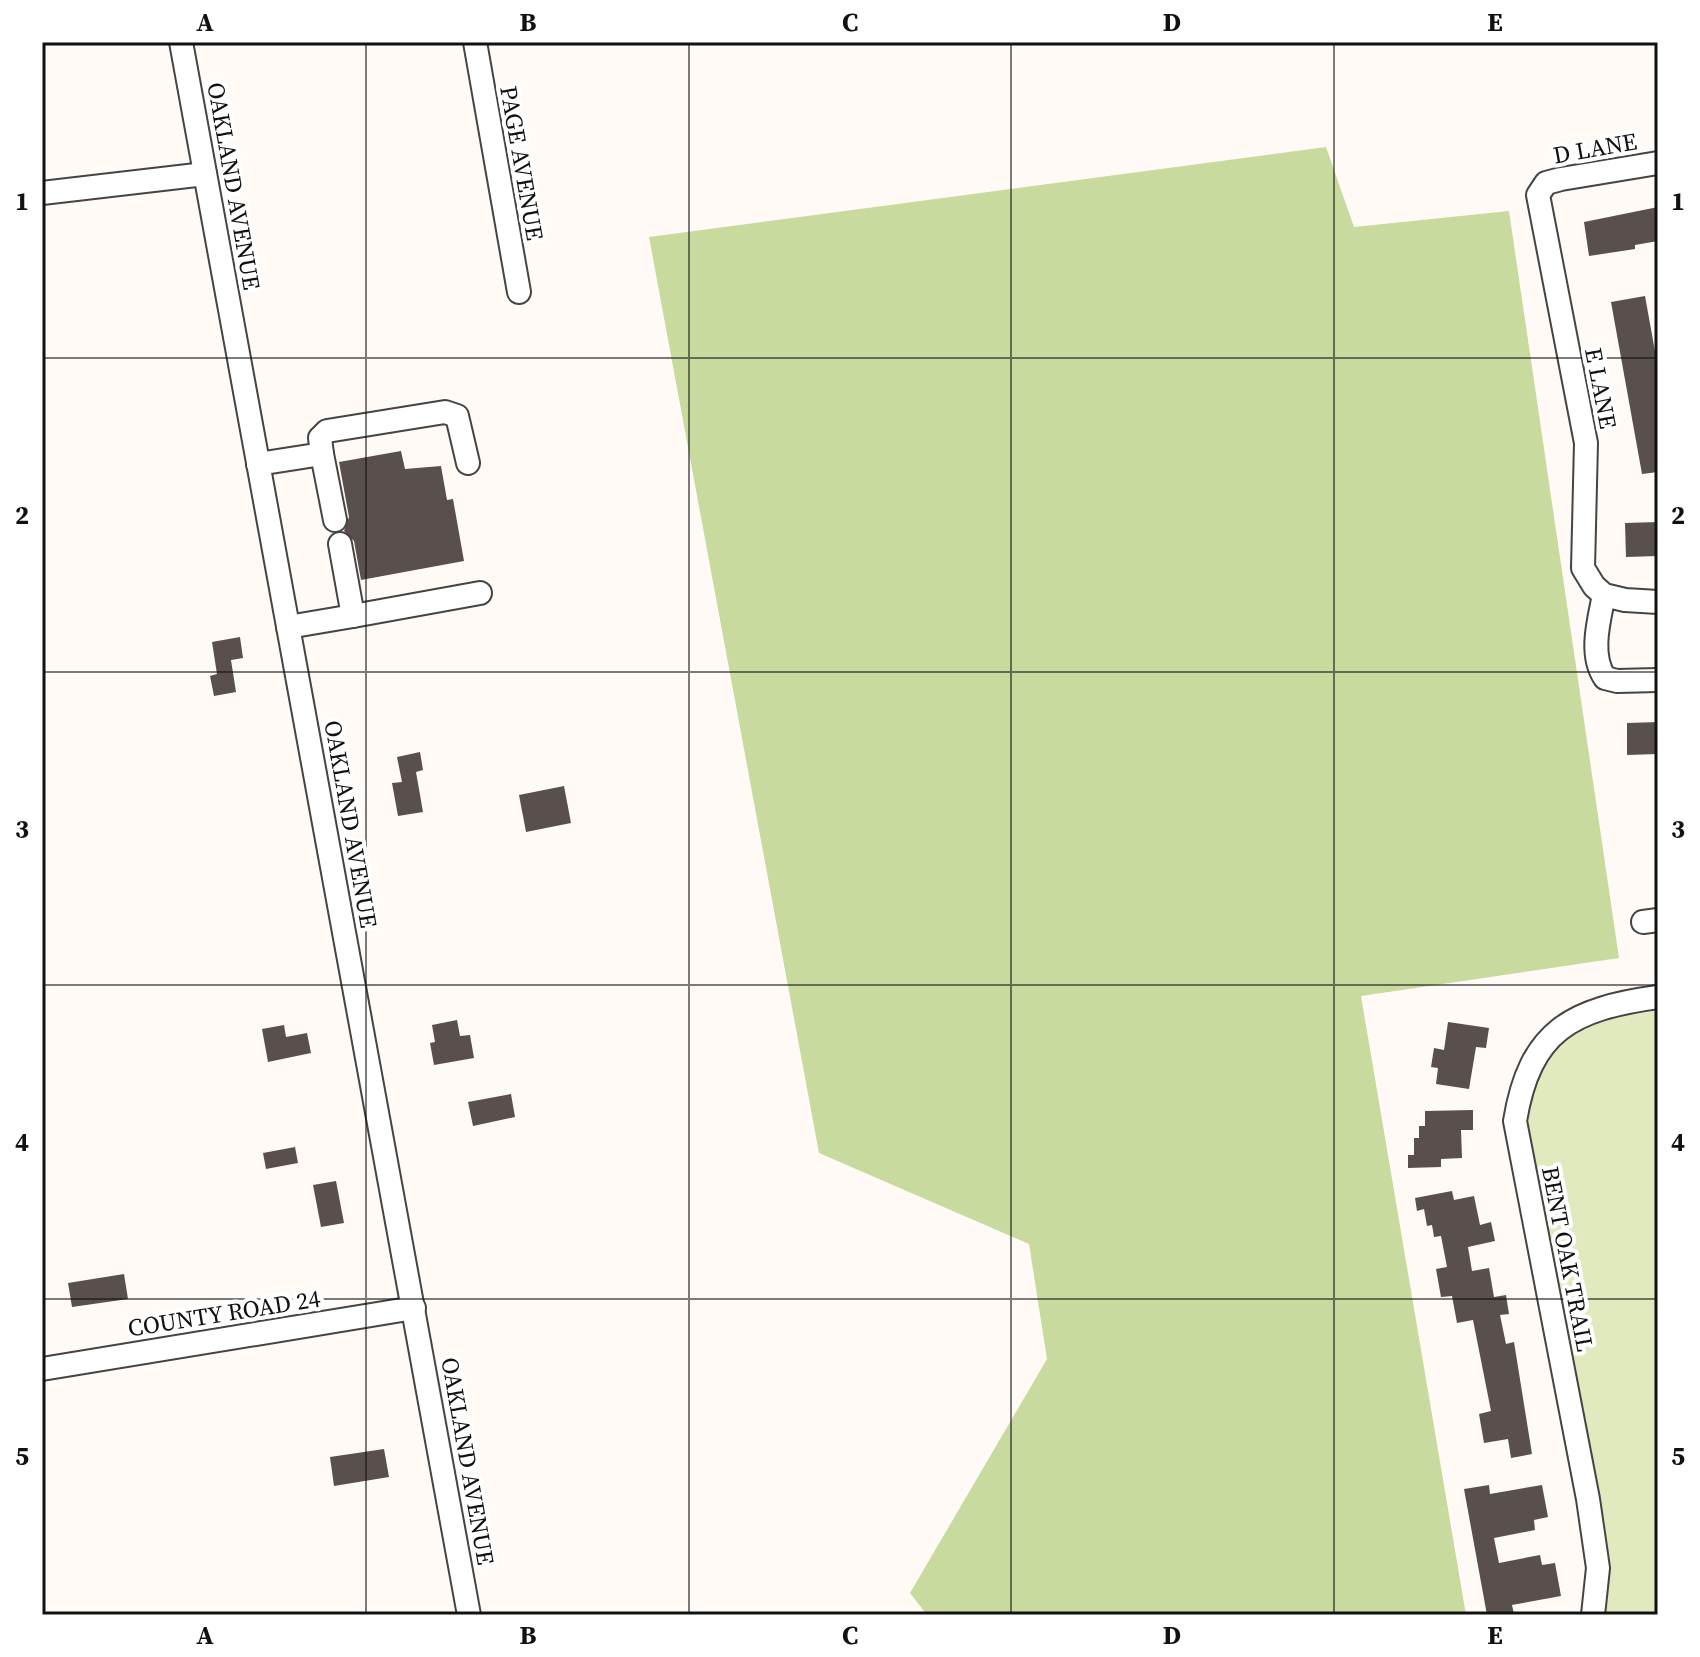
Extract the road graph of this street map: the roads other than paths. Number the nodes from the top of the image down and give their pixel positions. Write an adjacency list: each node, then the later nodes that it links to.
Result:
1 (181, 42): 4 (street, OAKLAND AVENUE)
2 (475, 42): 7 (street, PAGE AVENUE)
3 (1658, 163): 5 (street, D LANE)
4 (205, 174): 6 (street); 10 (street, OAKLAND AVENUE)
5 (1542, 187): 14 (street, E LANE)
6 (42, 193)
7 (519, 292)
8 (322, 454): 9 (street); 10 (street); 11 (street)
9 (468, 463)
10 (258, 464): 17 (street, OAKLAND AVENUE)
11 (335, 520)
12 (340, 544): 16 (street)
13 (480, 593): 16 (street)
14 (1604, 595): 15 (street); 18 (street)
15 (1658, 602)
16 (353, 616): 17 (street)
17 (288, 627): 20 (street, OAKLAND AVENUE)
18 (1658, 680)
19 (1658, 997): 23 (street, BENT OAK TRAIL)
20 (414, 1308): 21 (street, COUNTY ROAD 24); 22 (street, OAKLAND AVENUE)
21 (42, 1369)
22 (469, 1615)
23 (1593, 1615)

